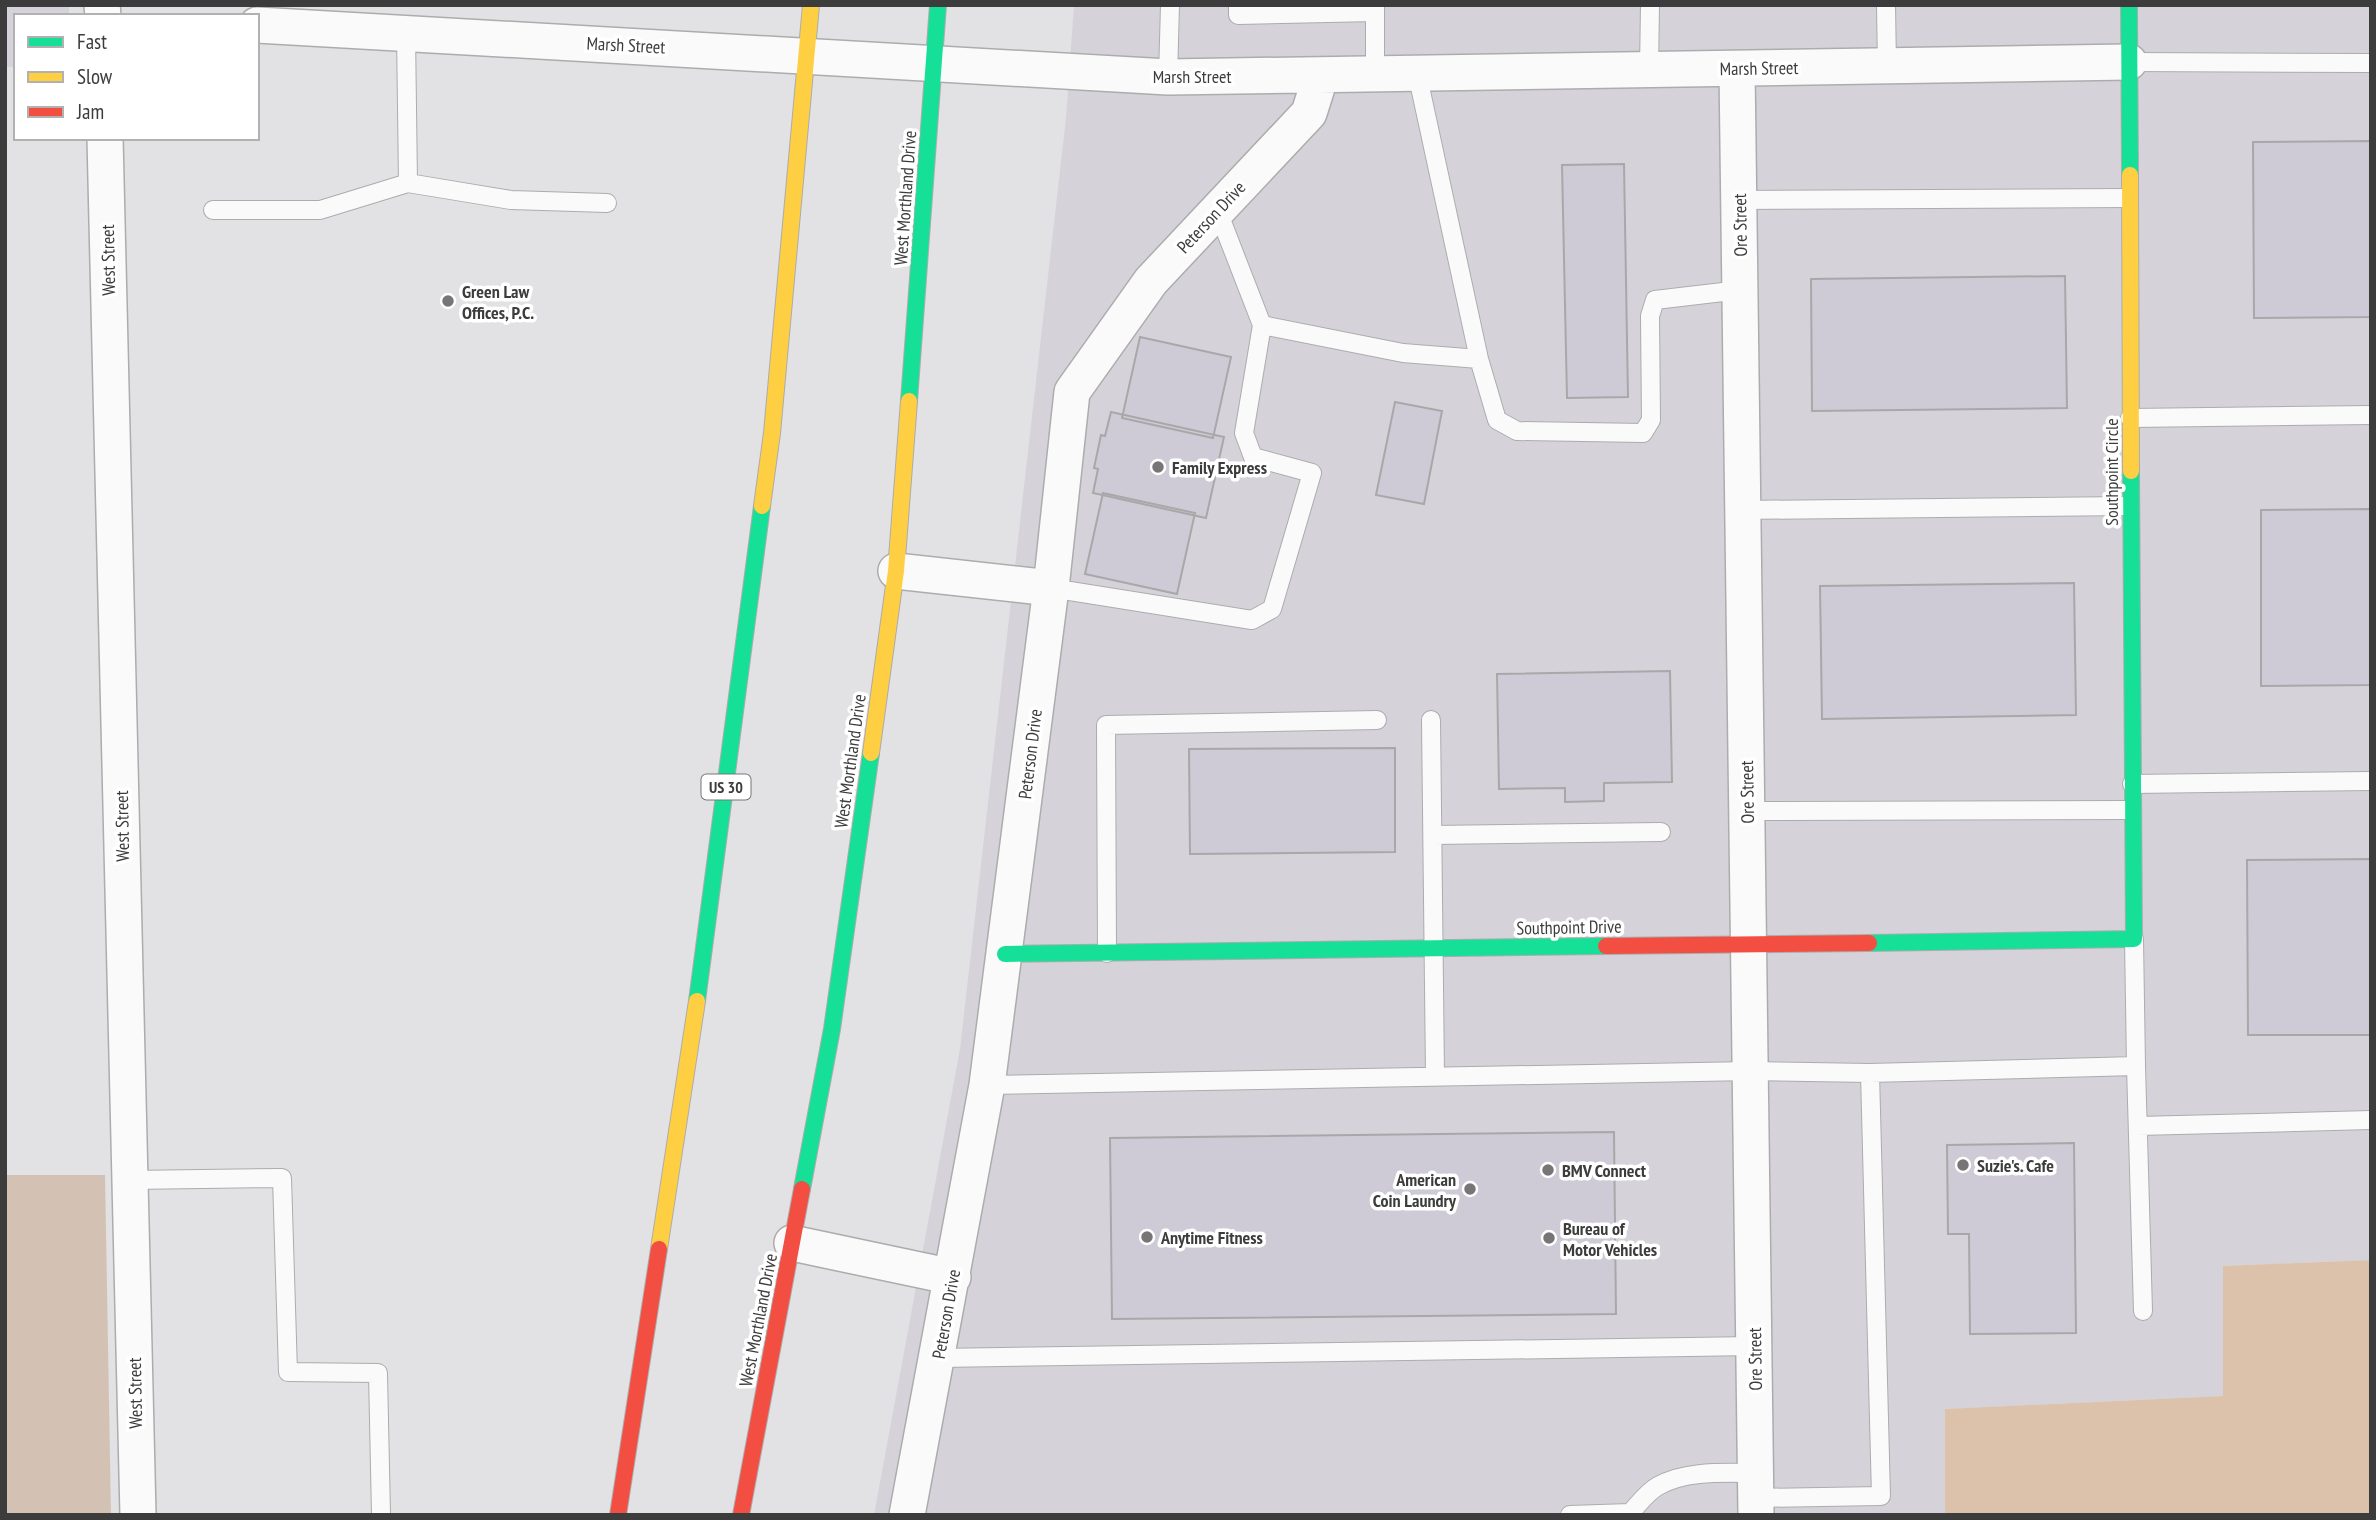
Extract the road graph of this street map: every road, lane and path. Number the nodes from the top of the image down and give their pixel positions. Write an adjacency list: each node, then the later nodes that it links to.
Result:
1 (811, 5): 11 (main road, US 30)
2 (938, 5): 14 (main road, West Morthland Drive)
3 (1170, 5): 21 (lane)
4 (1238, 5): 8 (lane)
5 (1650, 5): 17 (lane)
6 (1886, 5): 15 (lane)
7 (2129, 5): 12 (main road, Southpoint Circle)
8 (1375, 9): 19 (lane)
9 (259, 25): 10 (street, Marsh Street)
10 (406, 33): 11 (street, Marsh Street); 23 (lane)
11 (808, 56): 14 (street, Marsh Street); 68 (main road, US 30)
12 (2129, 62): 13 (lane); 15 (street, Marsh Street); 24 (main road, Southpoint Circle)
13 (2371, 63)
14 (933, 64): 21 (street, Marsh Street); 36 (main road, West Morthland Drive)
15 (1887, 66): 16 (street, Marsh Street)
16 (1737, 69): 17 (street, Marsh Street); 25 (street, Ore Street)
17 (1649, 70): 18 (street, Marsh Street)
18 (1417, 73): 19 (street, Marsh Street); 31 (lane)
19 (1375, 74): 20 (street, Marsh Street)
20 (1321, 75): 21 (street, Marsh Street); 27 (street, Peterson Drive)
21 (1168, 78)
22 (105, 140): 58 (street, West Street)
23 (408, 183): 26 (lane); 28 (lane)
24 (2129, 198): 25 (lane); 33 (main road, Southpoint Circle)
25 (1739, 200): 29 (street, Ore Street)
26 (607, 203)
27 (1217, 209): 30 (lane); 37 (street, Peterson Drive)
28 (213, 210)
29 (1740, 290): 31 (lane); 35 (street, Ore Street)
30 (1262, 325): 31 (lane); 37 (lane)
31 (1479, 359)
32 (2371, 415): 33 (lane)
33 (2130, 418): 34 (main road, Southpoint Circle)
34 (2130, 506): 35 (lane); 41 (main road, Southpoint Circle)
35 (1743, 510): 43 (street, Ore Street)
36 (896, 571): 37 (street); 59 (main road, West Morthland Drive)
37 (1051, 588): 50 (street, Peterson Drive)
38 (1377, 720): 49 (lane)
39 (1431, 720): 45 (lane)
40 (2371, 781): 41 (lane)
41 (2132, 784): 42 (main road, Southpoint Circle)
42 (2132, 810): 43 (lane); 46 (main road, Southpoint Circle)
43 (1747, 811): 47 (street, Ore Street)
44 (1661, 832): 45 (lane)
45 (1433, 835): 48 (lane)
46 (2134, 939): 47 (main road, Southpoint Drive); 51 (lane)
47 (1749, 944): 48 (main road, Southpoint Drive); 52 (street, Ore Street)
48 (1434, 948): 49 (main road, Southpoint Drive); 54 (lane)
49 (1107, 953): 50 (main road, Southpoint Drive)
50 (1005, 954): 55 (street, Peterson Drive)
51 (2136, 1066): 53 (lane); 57 (lane)
52 (1751, 1071): 53 (lane); 54 (lane); 62 (street, Ore Street)
53 (1870, 1073): 64 (lane)
54 (1435, 1076): 55 (lane)
55 (987, 1085): 60 (street, Peterson Drive)
56 (2371, 1120): 57 (lane)
57 (2137, 1126): 61 (lane)
58 (130, 1180): 66 (street, West Street); 67 (lane)
59 (792, 1243): 60 (street); 69 (main road, West Morthland Drive)
60 (953, 1277): 63 (street, Peterson Drive)
61 (2143, 1311)
62 (1754, 1346): 63 (lane); 64 (street, Ore Street)
63 (938, 1357): 65 (street, Peterson Drive)
64 (1756, 1495): 70 (lane)
65 (914, 1513)
66 (138, 1515)
67 (381, 1515)
68 (618, 1515)
69 (741, 1515)
70 (1570, 1515)

